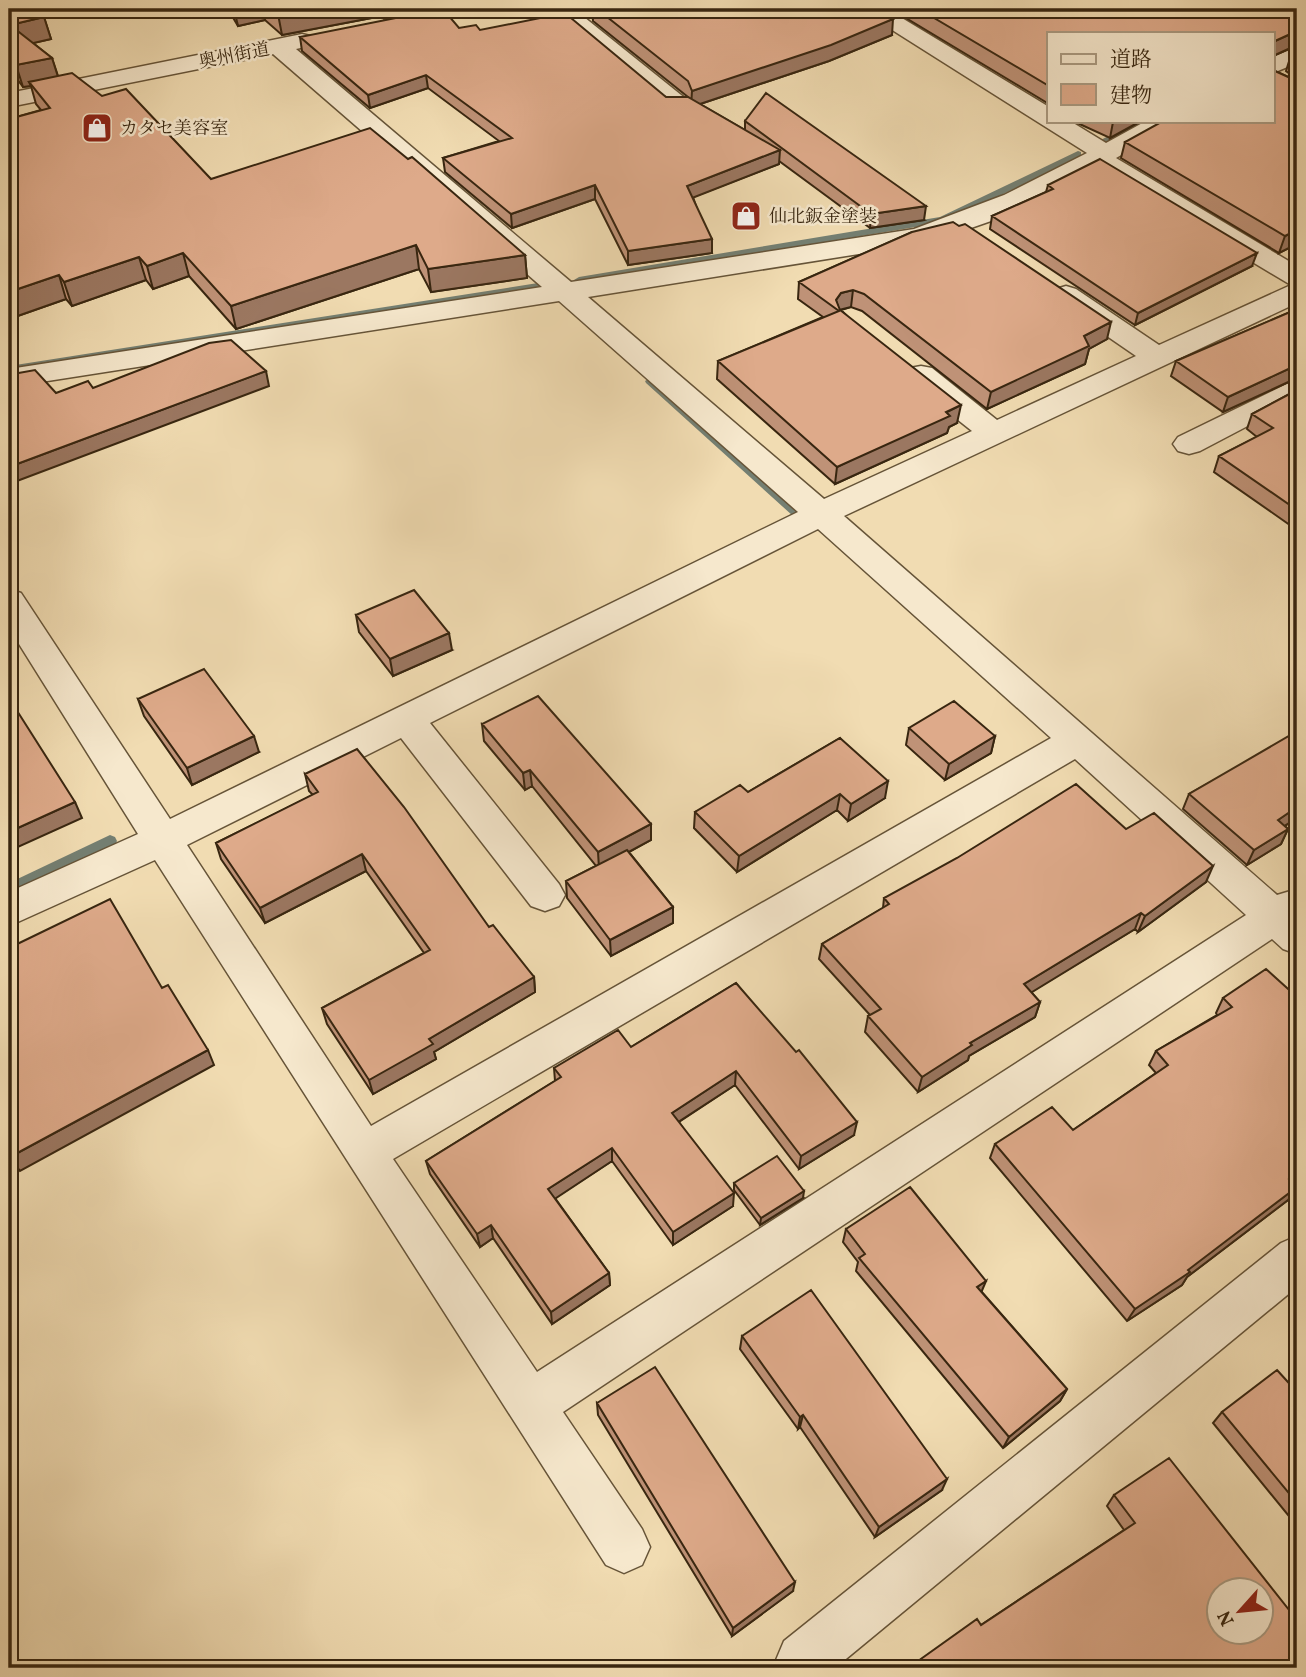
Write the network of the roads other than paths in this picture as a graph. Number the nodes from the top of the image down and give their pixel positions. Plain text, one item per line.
1 (459, 9) edge
2 (560, 9) edge
3 (871, 9) edge
4 (369, 27) edge
5 (330, 35) edge
6 (278, 46) junction
7 (1297, 54) edge
8 (1274, 66) edge
9 (9, 100) edge
10 (677, 104) edge
11 (1047, 118) edge
12 (1054, 122) edge
13 (1162, 122) edge
14 (1101, 155) junction
15 (1042, 278) edge
16 (1297, 278) edge
17 (568, 292) junction
18 (1297, 292) edge
19 (1157, 357) junction
20 (902, 360) edge
21 (9, 378) edge
22 (1297, 388) edge
23 (994, 433) junction
24 (1189, 444) dead end
25 (821, 514) junction
26 (9, 601) edge
27 (24, 656) edge
28 (406, 719) junction
29 (1078, 740) junction
30 (162, 840) junction
31 (545, 895) dead end
32 (9, 910) edge
33 (1290, 919) edge
34 (364, 1153) junction
35 (1297, 1258) edge
36 (532, 1404) junction
37 (624, 1547) dead end
38 (803, 1660) dead end

1 - 4 street
2 - 10 street
3 - 11 street
5 - 6 street, 奥州街道
6 - 9 street, 奥州街道
6 - 17 street
7 - 8 street
12 - 14 street
13 - 14 street
14 - 16 street
14 - 17 street
15 - 19 street
17 - 21 street
17 - 25 street
18 - 19 street
19 - 23 street
20 - 23 street
22 - 24 street
23 - 25 street
25 - 28 street
25 - 29 street
26 - 27 street
27 - 30 street
28 - 30 street
28 - 31 street
29 - 33 street
29 - 34 street
30 - 32 street
30 - 34 street
33 - 36 street
34 - 36 street
35 - 38 street
36 - 37 street

